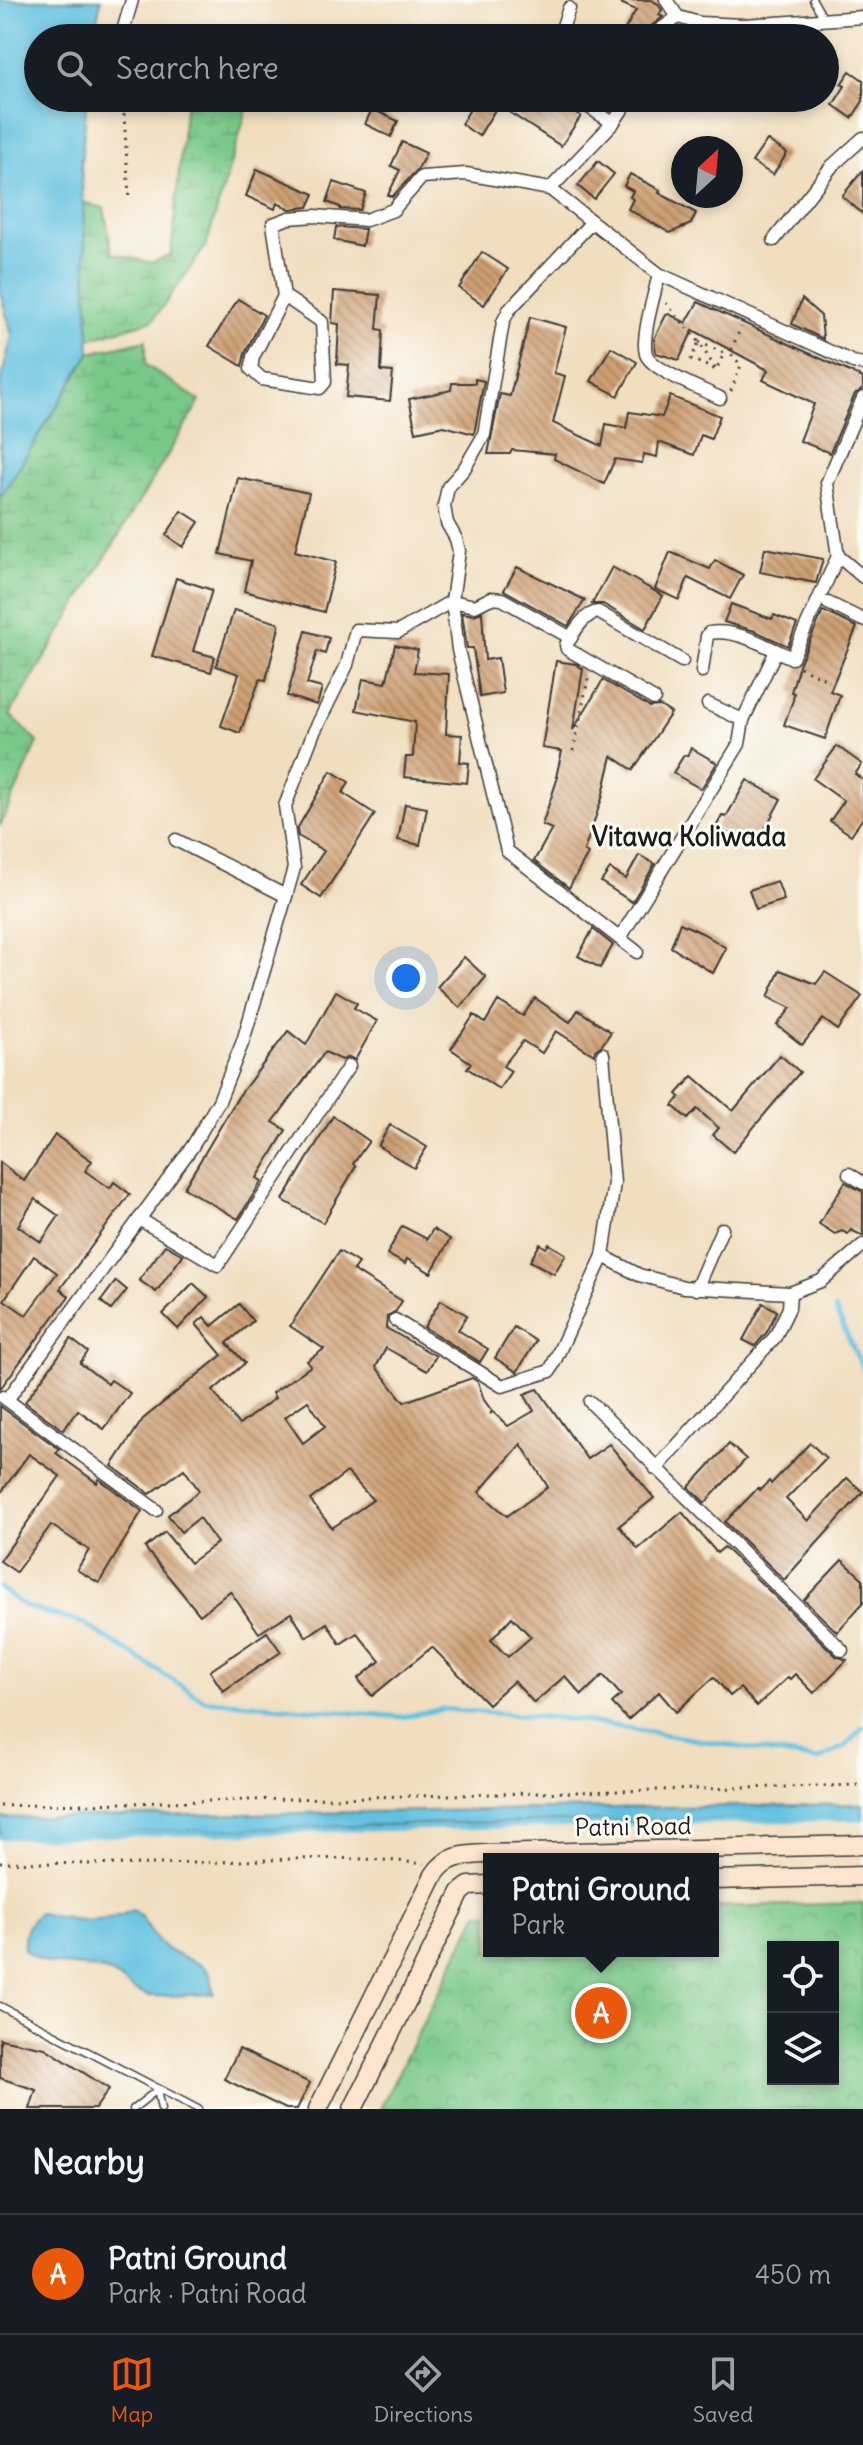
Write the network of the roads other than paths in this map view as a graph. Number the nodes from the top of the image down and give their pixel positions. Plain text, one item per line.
1 (132, 0) edge
2 (666, 0) edge
3 (813, 0) edge
4 (569, 8) dead end
5 (678, 17) junction
6 (863, 17) edge
7 (824, 19) junction
8 (699, 23) joint
9 (125, 24) edge
10 (564, 24) edge
11 (668, 24) edge
12 (722, 24) edge
13 (757, 24) edge
14 (596, 112) edge
15 (621, 112) edge
16 (613, 123) junction
17 (863, 138) edge
18 (550, 189) junction
19 (591, 223) junction
20 (774, 240) dead end
21 (659, 274) junction
22 (284, 296) junction
23 (863, 364) edge
24 (720, 398) road end
25 (863, 398) edge
26 (838, 556) junction
27 (863, 577) edge
28 (452, 601) junction
29 (828, 603) dead end
30 (863, 620) edge
31 (571, 638) junction
32 (776, 651) junction
33 (682, 661) dead end
34 (702, 671) dead end
35 (654, 699) dead end
36 (708, 704) dead end
37 (743, 720) junction
38 (176, 840) dead end
39 (286, 896) junction
40 (620, 938) junction
41 (637, 952) dead end
42 (603, 1054) dead end
43 (349, 1066) dead end
44 (849, 1174) dead end
45 (863, 1183) edge
46 (139, 1219) junction
47 (722, 1229) dead end
48 (863, 1245) edge
49 (603, 1256) junction
50 (696, 1289) junction
51 (790, 1293) junction
52 (395, 1320) dead end
53 (3, 1398) edge
54 (590, 1402) dead end
55 (656, 1469) junction
56 (156, 1510) dead end
57 (842, 1650) dead end
58 (863, 1845) edge
59 (542, 1853) edge
60 (483, 1854) edge
61 (863, 1876) edge
62 (719, 1880) edge
63 (483, 1885) edge
64 (0, 2006) edge
65 (157, 2090) junction
66 (133, 2109) edge
67 (161, 2109) edge
68 (198, 2109) edge
69 (318, 2109) edge
70 (353, 2109) edge

1 - 9 street
2 - 5 street
3 - 7 lane
4 - 10 street
5 - 8 street
5 - 11 street
6 - 7 street
7 - 13 street
8 - 12 street
14 - 16 street
15 - 16 street
16 - 18 street
17 - 20 street
18 - 19 street
18 - 22 street
19 - 21 street
19 - 28 street
21 - 23 street
21 - 24 street
22 - 22 street
25 - 26 street
26 - 27 street
26 - 32 street
28 - 31 street
28 - 39 street
28 - 40 street
29 - 30 street
31 - 33 street
31 - 35 street
32 - 34 street
32 - 37 street
36 - 37 street
37 - 40 street
38 - 39 street
39 - 46 street
40 - 41 street
42 - 49 street
43 - 46 street
44 - 45 street
46 - 53 street
47 - 50 street
48 - 51 street
49 - 50 street
49 - 52 street
50 - 51 street
51 - 55 street
53 - 56 street
54 - 55 street
55 - 57 street
58 - 59 main road, Patni Road
60 - 69 main road, Patni Road
61 - 62 main road
63 - 70 main road
64 - 65 lane
65 - 66 lane
65 - 67 lane
65 - 68 lane

